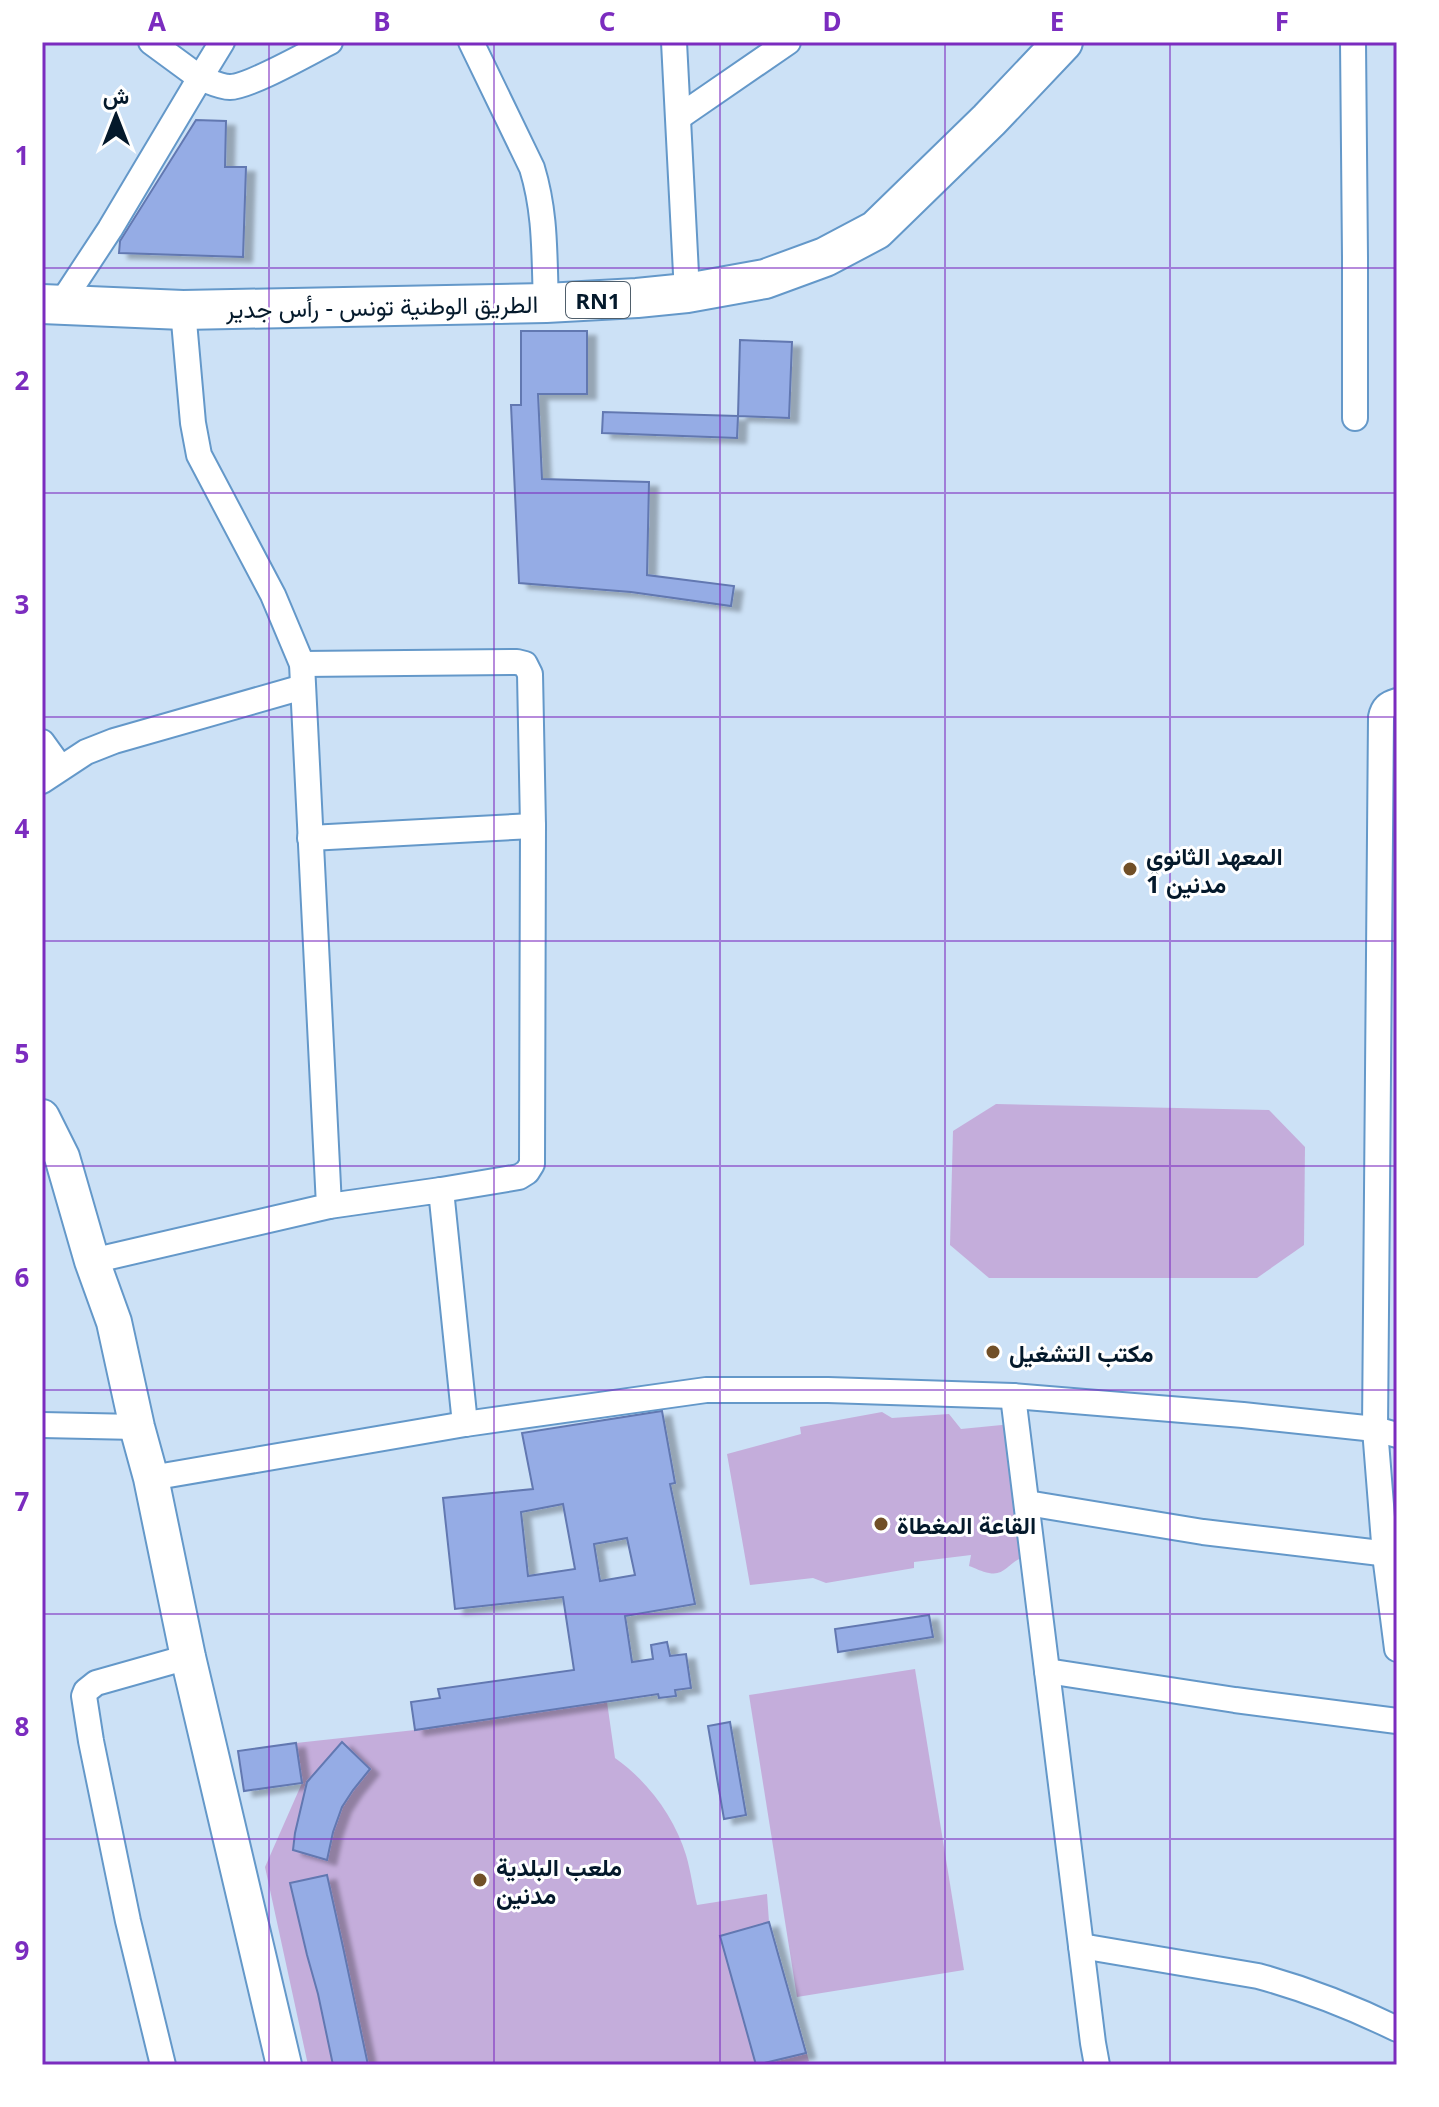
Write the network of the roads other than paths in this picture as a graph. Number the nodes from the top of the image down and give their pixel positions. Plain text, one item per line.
1 (151, 42) edge
2 (222, 42) edge
3 (330, 42) edge
4 (471, 42) edge
5 (674, 42) edge
6 (788, 42) edge
7 (1063, 42) edge
8 (1353, 42) edge
9 (200, 78) junction
10 (679, 117) junction
11 (687, 293) junction
12 (546, 303) junction
13 (51, 305) edge
14 (183, 310) junction
15 (1355, 418) dead end
16 (302, 676) junction
17 (1397, 701) edge
18 (42, 742) edge
19 (51, 774) edge
20 (533, 826) junction
21 (310, 838) junction
22 (1387, 1036) edge
23 (42, 1117) edge
24 (441, 1190) junction
25 (329, 1206) junction
26 (92, 1261) junction
27 (1013, 1396) junction
28 (465, 1424) junction
29 (42, 1425) edge
30 (137, 1427) junction
31 (1386, 1432) edge
32 (151, 1478) junction
33 (1027, 1503) junction
34 (1391, 1555) edge
35 (1397, 1649) edge
36 (188, 1657) junction
37 (1047, 1671) junction
38 (1397, 1721) edge
39 (1081, 1946) junction
40 (1397, 2029) edge
41 (163, 2065) edge
42 (284, 2065) edge
43 (1097, 2065) edge

1 - 9 street
2 - 9 street
3 - 9 street
4 - 12 street
5 - 10 street
6 - 10 street
7 - 11 main road, الطريق الوطنية تونس - رأس جدير / RN1
8 - 15 street
9 - 13 street
10 - 11 street
11 - 12 main road, الطريق الوطنية تونس - رأس جدير / RN1
12 - 14 main road, الطريق الوطنية تونس - رأس جدير / RN1
13 - 14 main road, الطريق الوطنية تونس - رأس جدير / RN1
14 - 16 street
16 - 19 street
16 - 20 street
16 - 21 street
17 - 22 street
18 - 19 street
20 - 21 street
20 - 24 street
21 - 25 street
22 - 31 street
23 - 26 street
24 - 25 street
24 - 28 street
25 - 26 street
26 - 30 street
27 - 28 street
27 - 31 street
27 - 33 street
28 - 32 street
29 - 30 street
30 - 32 street
31 - 34 street
32 - 36 street
33 - 34 street
33 - 37 street
34 - 35 street
36 - 41 street
36 - 42 street
37 - 38 street
37 - 39 street
39 - 40 street
39 - 43 street

